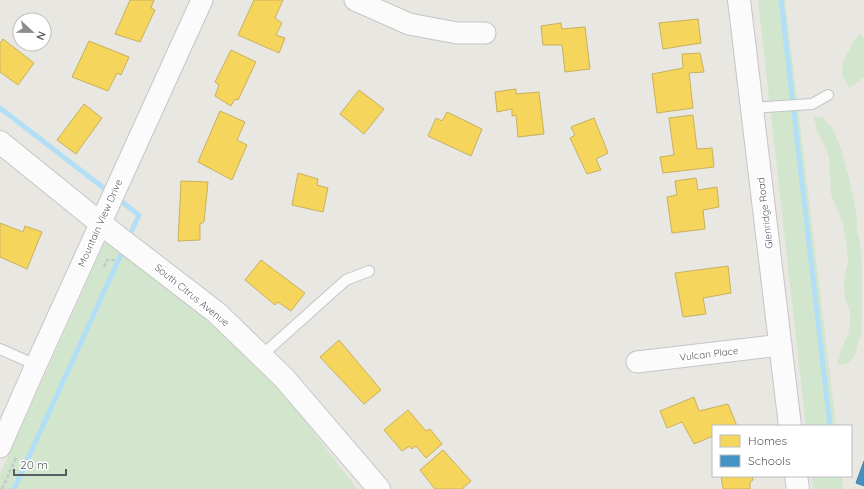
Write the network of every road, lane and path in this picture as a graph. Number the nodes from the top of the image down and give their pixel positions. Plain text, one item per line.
1 (202, 0) edge
2 (355, 0) edge
3 (739, 0) edge
4 (485, 33) dead end
5 (828, 95) dead end
6 (752, 108) junction
7 (0, 142) edge
8 (100, 223) junction
9 (120, 261) dead end
10 (102, 271) dead end
11 (369, 271) dead end
12 (781, 345) junction
13 (0, 349) edge
14 (261, 356) junction
15 (637, 362) dead end
16 (36, 365) junction
17 (790, 425) edge
18 (9, 450) edge
19 (796, 477) edge
20 (2, 489) edge
21 (379, 489) edge
22 (798, 489) edge

1 - 8 street, Mountain View Drive
2 - 4 street
3 - 6 street, Glenridge Road
5 - 6 lane
6 - 12 street, Glenridge Road
7 - 8 street, South Citrus Avenue
8 - 14 street, South Citrus Avenue
8 - 16 street, Mountain View Drive
9 - 10 path
11 - 14 lane
12 - 15 street, Vulcan Place
12 - 17 street, Glenridge Road
13 - 16 lane
14 - 21 street, South Citrus Avenue
16 - 18 street, Mountain View Drive
18 - 20 path
19 - 22 street

